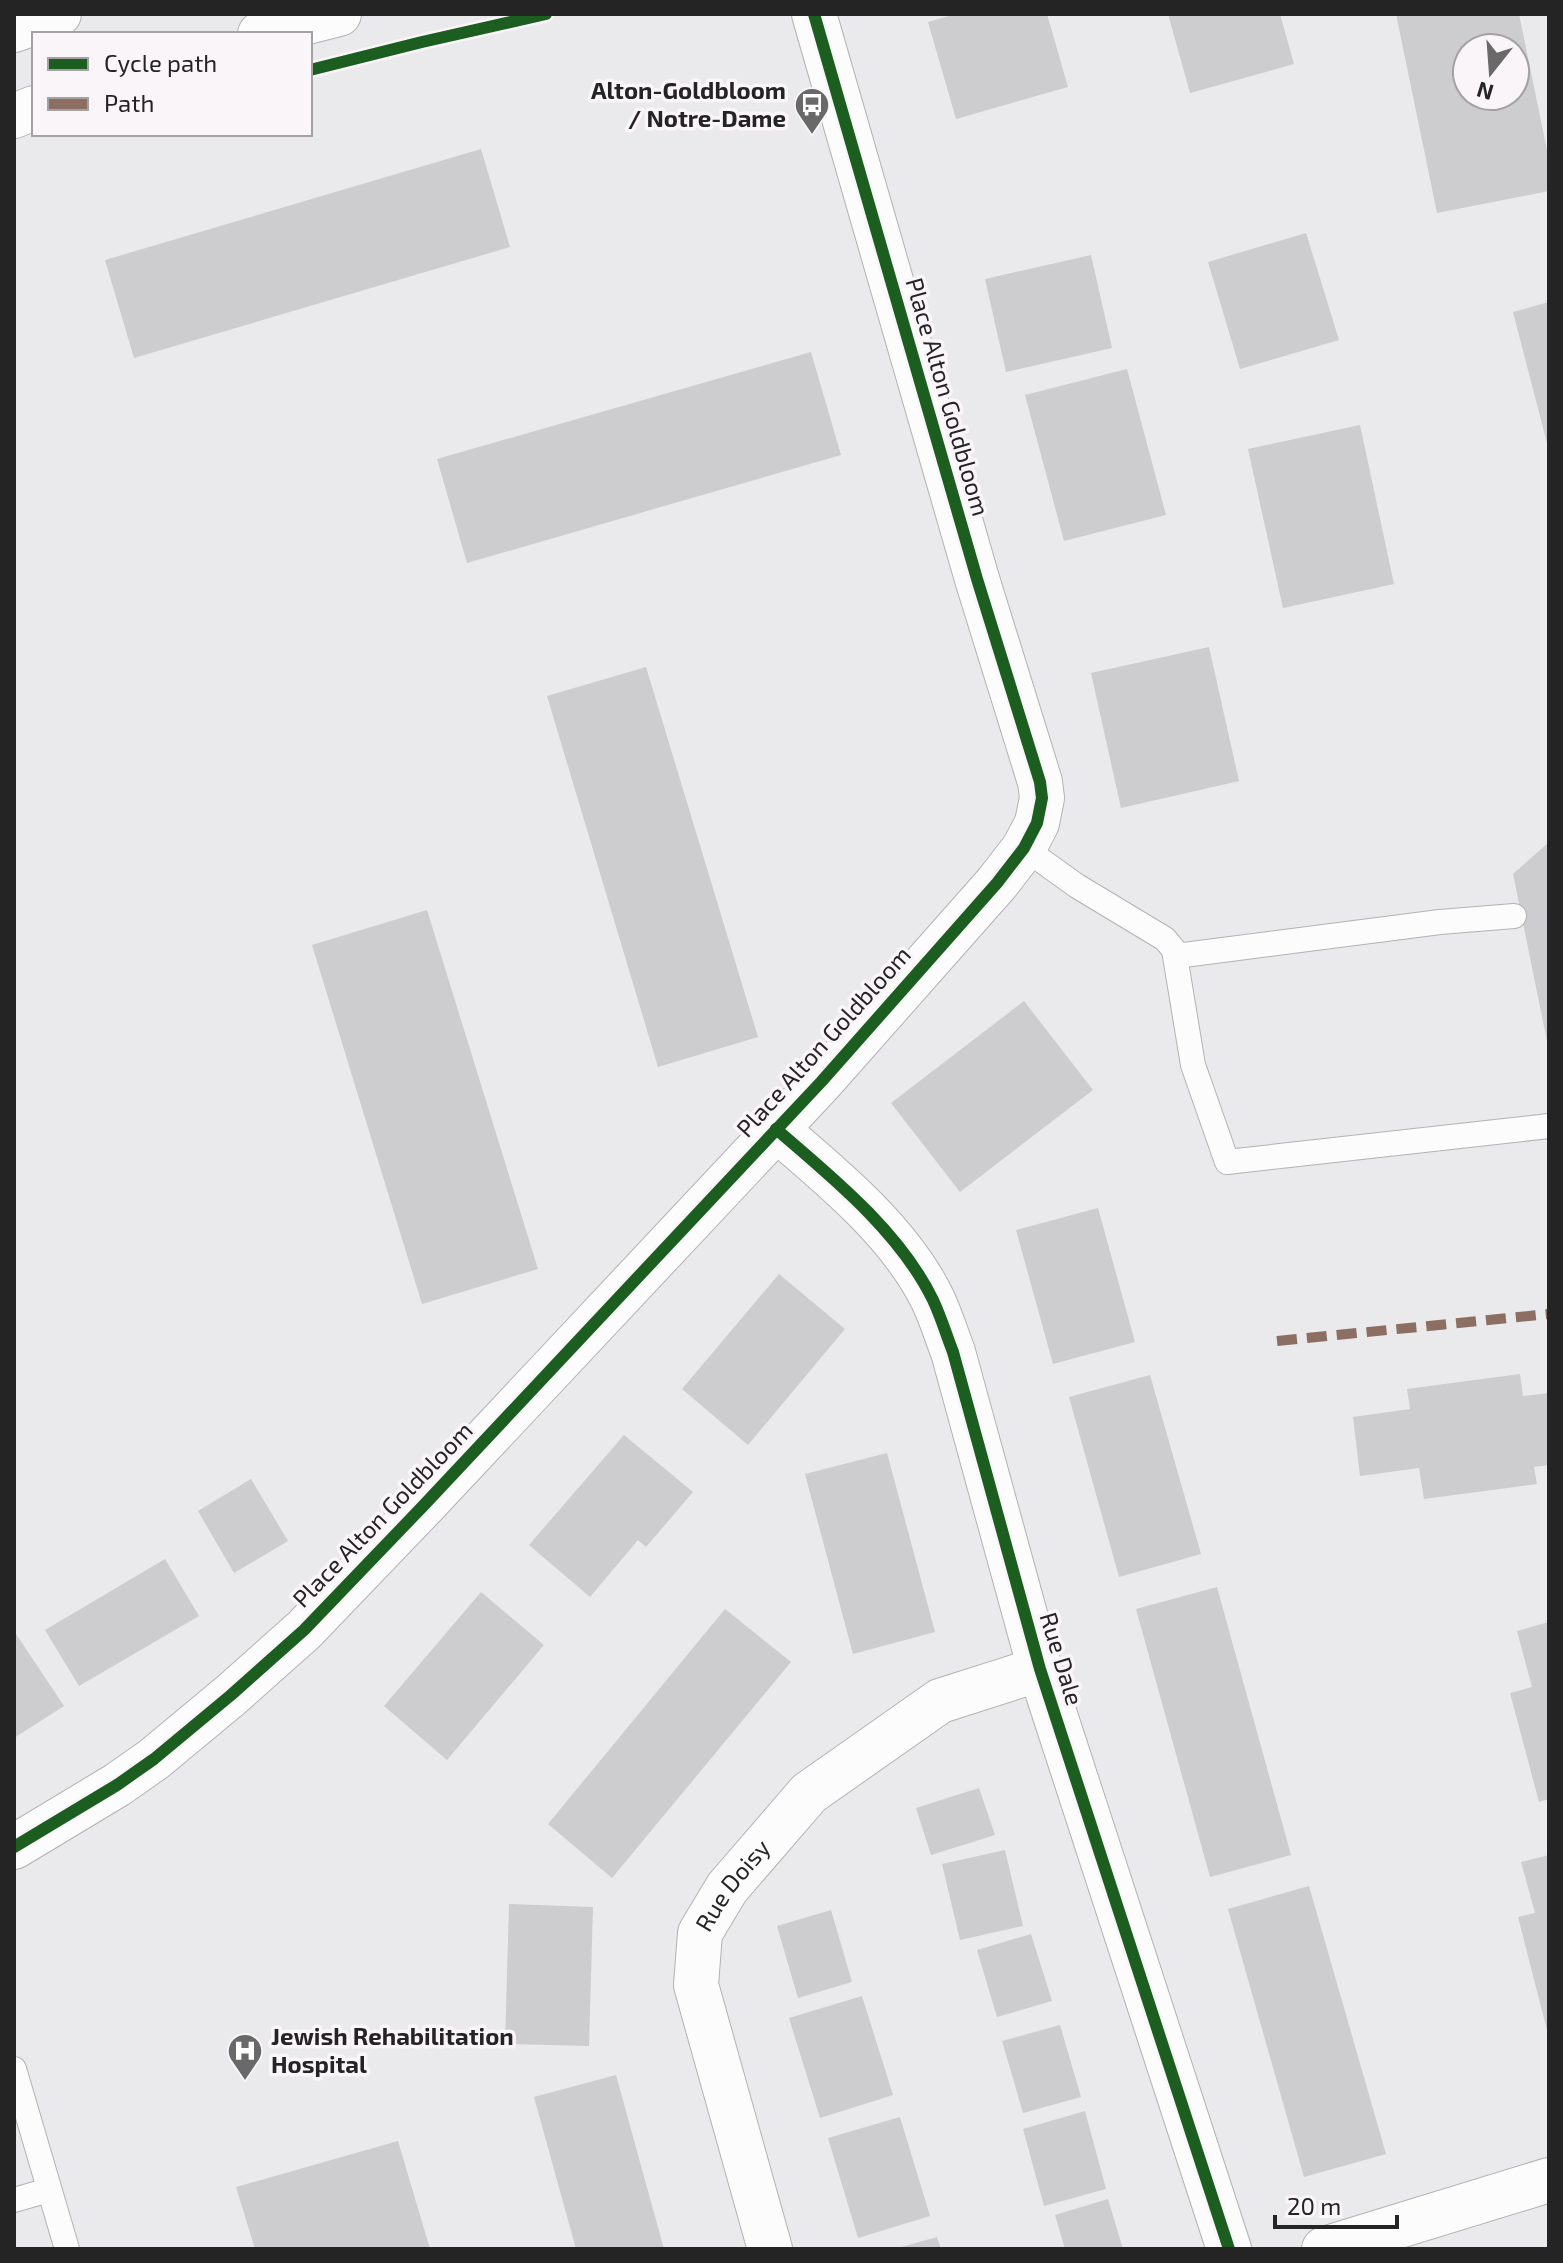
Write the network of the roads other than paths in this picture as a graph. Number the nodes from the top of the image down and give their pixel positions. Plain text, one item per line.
1 (59, 14) edge
2 (339, 14) edge
3 (814, 14) edge
4 (14, 30) edge
5 (268, 32) edge
6 (1024, 848) junction
7 (1514, 916) dead end
8 (1176, 956) junction
9 (1549, 1126) edge
10 (776, 1129) junction
11 (1040, 1669) junction
12 (14, 1847) edge
13 (14, 2069) edge
14 (1549, 2180) edge
15 (49, 2190) junction
16 (14, 2200) edge
17 (67, 2249) edge
18 (770, 2249) edge
19 (1229, 2249) edge
20 (1324, 2249) edge

1 - 4 street
2 - 5 street
3 - 6 street, Place Alton Goldbloom
6 - 8 lane
6 - 10 street, Place Alton Goldbloom
7 - 8 lane
8 - 9 lane
10 - 11 street, Rue Dale
10 - 12 street, Place Alton Goldbloom
11 - 18 street, Rue Doisy
11 - 19 street, Rue Dale
13 - 15 lane
14 - 20 street
15 - 16 lane
15 - 17 lane

